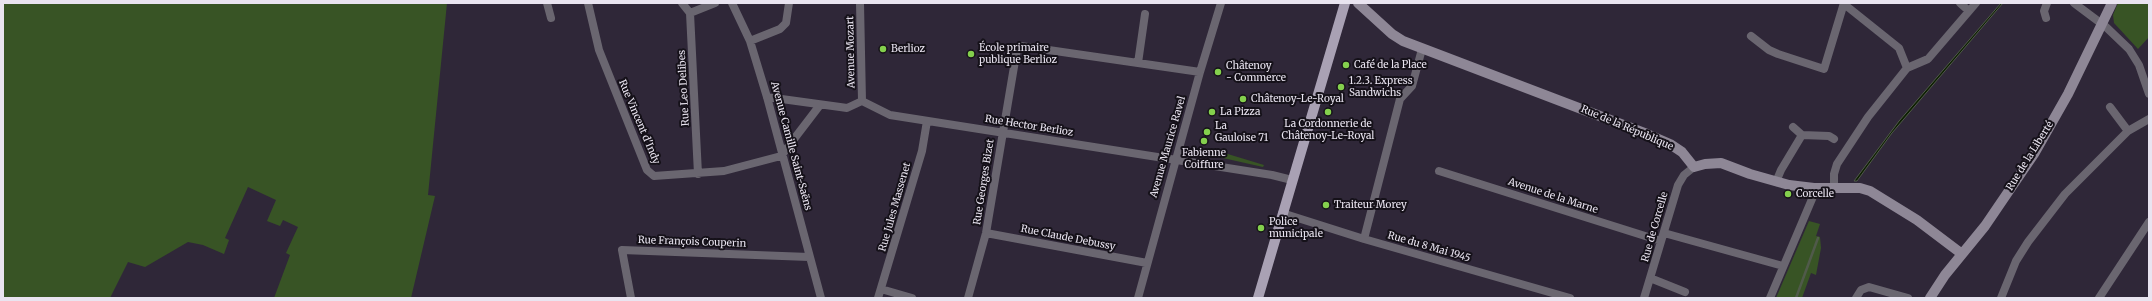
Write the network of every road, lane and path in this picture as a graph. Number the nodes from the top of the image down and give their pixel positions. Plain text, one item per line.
1 (547, 3) edge
2 (588, 3) edge
3 (682, 3) edge
4 (715, 3) edge
5 (732, 3) edge
6 (788, 3) edge
7 (860, 3) edge
8 (1221, 3) edge
9 (1345, 3) edge
10 (1358, 3) edge
11 (1960, 3) edge
12 (1976, 3) edge
13 (2047, 3) edge
14 (2074, 3) edge
15 (2112, 3) edge
16 (1844, 4) edge
17 (1969, 10) junction
18 (690, 13) junction
19 (1144, 14) dead end
20 (551, 18) dead end
21 (2046, 18) dead end
22 (2102, 25) junction
23 (1751, 36) dead end
24 (750, 41) junction
25 (1422, 49) junction
26 (1138, 64) junction
27 (1907, 68) junction
28 (1200, 72) junction
29 (2149, 94) edge
30 (767, 97) junction
31 (862, 101) junction
32 (820, 105) junction
33 (2110, 106) dead end
34 (2149, 120) edge
35 (928, 121) junction
36 (1793, 128) dead end
37 (2128, 131) junction
38 (1003, 132) junction
39 (1802, 135) junction
40 (1834, 139) dead end
41 (782, 156) junction
42 (1176, 159) junction
43 (1694, 167) junction
44 (1439, 171) dead end
45 (698, 174) junction
46 (1292, 180) junction
47 (1776, 182) junction
48 (1814, 188) junction
49 (1834, 188) junction
50 (1282, 213) junction
51 (2149, 222) edge
52 (986, 233) junction
53 (1662, 237) junction
54 (1364, 239) junction
55 (1962, 254) junction
56 (809, 257) junction
57 (1147, 262) junction
58 (1783, 266) junction
59 (1650, 278) junction
60 (881, 289) junction
61 (1685, 292) dead end
62 (631, 298) edge
63 (820, 298) edge
64 (878, 298) edge
65 (912, 298) edge
66 (968, 298) edge
67 (1138, 298) edge
68 (1258, 298) edge
69 (1570, 298) edge
70 (1644, 298) edge
71 (1770, 298) edge
72 (1856, 298) edge
73 (1908, 298) edge
74 (1930, 298) edge
75 (2001, 298) edge
76 (2099, 298) edge

1 - 20 street
2 - 45 street, Rue Vincent d'Indy
3 - 18 street
4 - 18 street
5 - 24 street, Avenue Camille Saint-Saëns
6 - 24 street
7 - 31 street, Avenue Mozart
8 - 28 street, Avenue Maurice Ravel
9 - 46 main road
10 - 25 street, Rue de la République
11 - 17 street
12 - 17 street
13 - 21 street
14 - 22 street
15 - 22 street, Rue de la Liberté
16 - 23 street
16 - 27 street
17 - 27 street
18 - 45 street, Rue Leo Delibes
19 - 26 street
22 - 29 street
22 - 55 street, Rue de la Liberté
24 - 30 street, Avenue Camille Saint-Saëns
25 - 43 street, Rue de la République
25 - 54 street
26 - 28 street
26 - 38 street, Rue Georges Bizet
27 - 49 street
28 - 42 street, Avenue Maurice Ravel
30 - 32 street
30 - 41 street, Avenue Camille Saint-Saëns
31 - 32 street
31 - 35 street, Rue Hector Berlioz
32 - 41 street
33 - 37 street
34 - 37 street
35 - 38 street, Rue Hector Berlioz
35 - 60 street, Rue Jules Massenet
36 - 39 street
37 - 75 street
38 - 42 street, Rue Hector Berlioz
38 - 52 street, Rue Georges Bizet
39 - 40 street
39 - 47 street
41 - 45 street, Rue Vincent d'Indy
41 - 56 street, Avenue Camille Saint-Saëns
42 - 46 street, Rue Hector Berlioz
42 - 57 street, Avenue Maurice Ravel
43 - 47 street
43 - 53 street, Rue de Corcelle
44 - 53 street, Avenue de la Marne
46 - 50 main road
47 - 48 street
48 - 49 street
48 - 58 street
49 - 55 street
50 - 54 street, Rue du 8 Mai 1945
50 - 68 main road
51 - 76 street
52 - 57 street, Rue Claude Debussy
52 - 66 street, Rue Georges Bizet
53 - 58 street, Avenue de la Marne
53 - 59 street, Rue de Corcelle
54 - 69 street, Rue du 8 Mai 1945
55 - 74 street, Rue de la Liberté
56 - 62 street, Rue François Couperin
56 - 63 street, Avenue Camille Saint-Saëns
57 - 67 street, Avenue Maurice Ravel
58 - 71 street
59 - 61 street
59 - 70 street, Rue de Corcelle
60 - 64 street, Rue Jules Massenet
60 - 65 street
72 - 73 street

